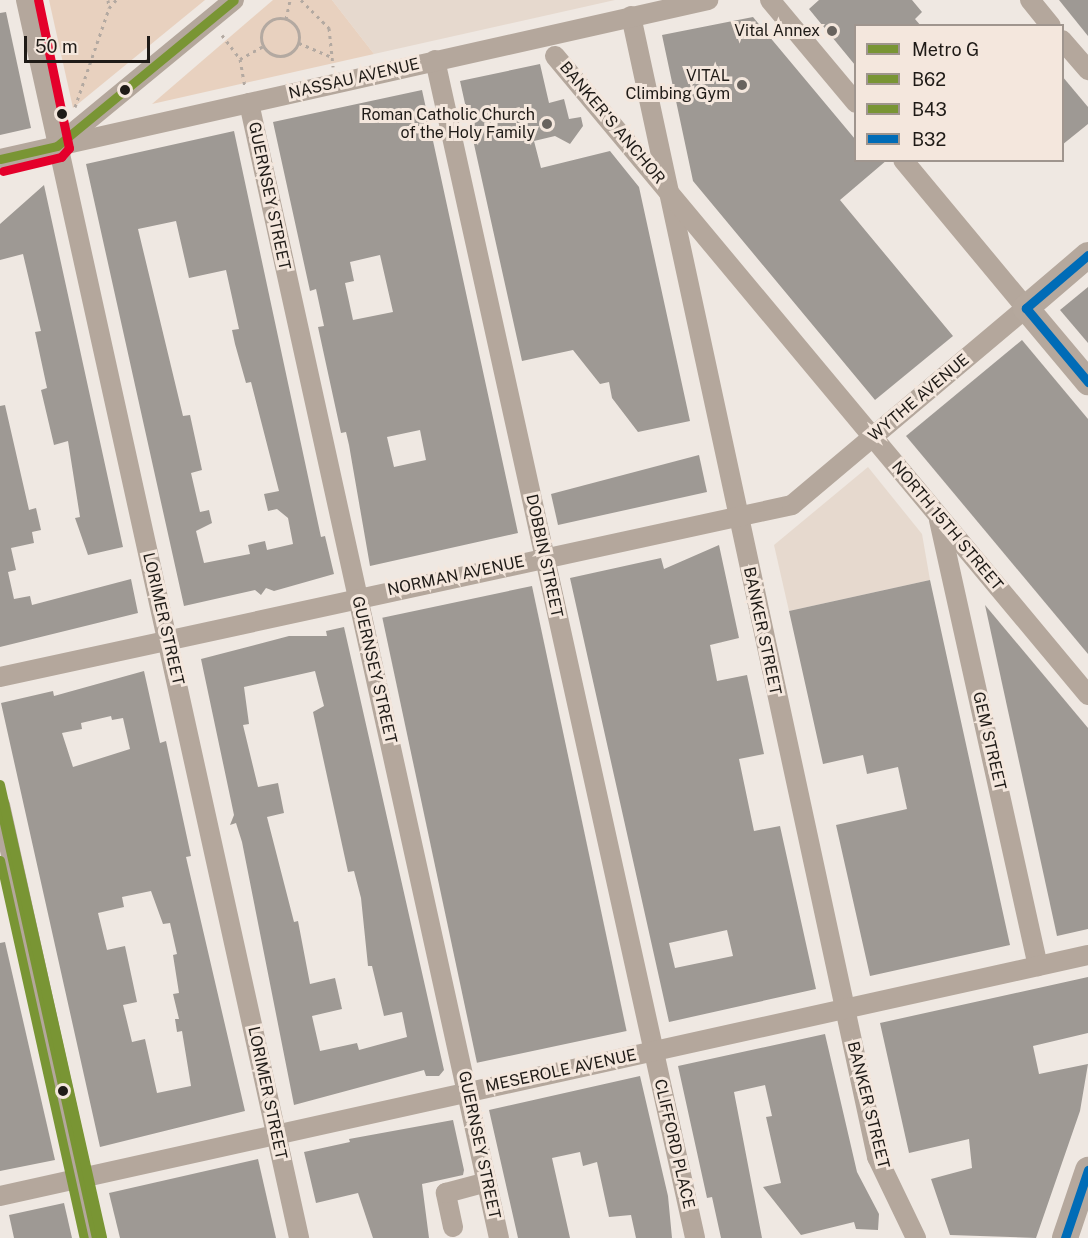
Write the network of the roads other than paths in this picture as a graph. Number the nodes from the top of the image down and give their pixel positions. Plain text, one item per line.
1 (26, 0) edge
2 (234, 0) edge
3 (708, 0) edge
4 (770, 0) edge
5 (1030, 0) edge
6 (631, 16) junction
7 (1049, 24) edge
8 (1064, 42) edge
9 (555, 56) dead end
10 (435, 60) junction
11 (1088, 70) edge
12 (247, 95) junction
13 (854, 102) edge
14 (57, 146) junction
15 (0, 159) edge
16 (905, 162) edge
17 (668, 190) junction
18 (1088, 255) edge
19 (1026, 308) junction
20 (1088, 382) edge
21 (873, 436) junction
22 (737, 517) junction
23 (939, 517) junction
24 (544, 556) junction
25 (358, 597) junction
26 (167, 640) junction
27 (0, 676) edge
28 (1088, 695) edge
29 (0, 805) edge
30 (1088, 955) edge
31 (1038, 966) junction
32 (845, 1008) junction
33 (654, 1051) junction
34 (467, 1092) junction
35 (276, 1134) junction
36 (1088, 1170) edge
37 (83, 1179) junction
38 (487, 1182) junction
39 (0, 1196) edge
40 (453, 1227) dead end
41 (96, 1238) edge
42 (299, 1238) edge
43 (499, 1238) edge
44 (695, 1238) edge
45 (916, 1238) edge
46 (1065, 1238) edge

1 - 14 street, LORIMER STREET
2 - 14 street
3 - 6 street, NASSAU AVENUE
4 - 13 street
5 - 7 street
6 - 10 street, NASSAU AVENUE
6 - 17 street, BANKER STREET
8 - 11 street
9 - 17 street, BANKER'S ANCHOR
10 - 12 street, NASSAU AVENUE
10 - 24 street, DOBBIN STREET
12 - 14 street, NASSAU AVENUE
12 - 25 street, GUERNSEY STREET
14 - 15 street, NASSAU AVENUE
14 - 26 street, LORIMER STREET
16 - 19 street
17 - 21 street, NORTH 15TH STREET
17 - 22 street, BANKER STREET
18 - 19 main road, WYTHE AVENUE
19 - 20 main road
19 - 21 street, WYTHE AVENUE
21 - 22 street, WYTHE AVENUE
21 - 23 street, NORTH 15TH STREET
22 - 24 street, NORMAN AVENUE
22 - 32 street, BANKER STREET
23 - 28 street, NORTH 15TH STREET
23 - 31 street, GEM STREET
24 - 25 street, NORMAN AVENUE
24 - 33 street, DOBBIN STREET
25 - 26 street, NORMAN AVENUE
25 - 34 street, GUERNSEY STREET
26 - 27 street, NORMAN AVENUE
26 - 35 street, LORIMER STREET
29 - 37 street
30 - 31 street, MESEROLE AVENUE
31 - 32 street, MESEROLE AVENUE
32 - 33 street, MESEROLE AVENUE
32 - 45 street, BANKER STREET
33 - 34 street, MESEROLE AVENUE
33 - 44 street, CLIFFORD PLACE
34 - 35 street, MESEROLE AVENUE
34 - 38 street, GUERNSEY STREET
35 - 37 street, MESEROLE AVENUE
35 - 42 street, LORIMER STREET
36 - 46 main road
37 - 39 street, MESEROLE AVENUE
37 - 41 street
38 - 40 street
38 - 43 street, GUERNSEY STREET

